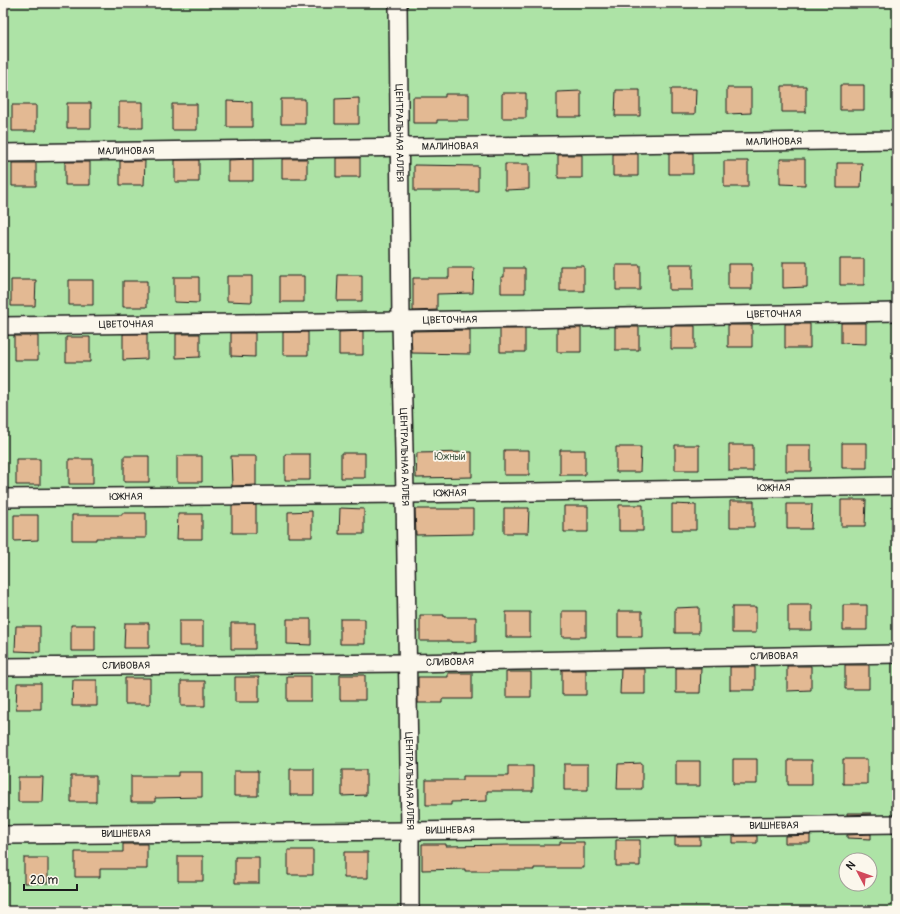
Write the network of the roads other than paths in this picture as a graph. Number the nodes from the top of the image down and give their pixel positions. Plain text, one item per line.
1 (398, 3) edge
2 (897, 140) edge
3 (400, 147) junction
4 (3, 153) edge
5 (897, 312) edge
6 (401, 321) junction
7 (3, 326) edge
8 (897, 486) edge
9 (405, 494) junction
10 (3, 498) edge
11 (897, 654) edge
12 (408, 663) junction
13 (3, 667) edge
14 (897, 824) edge
15 (410, 831) junction
16 (3, 835) edge
17 (410, 911) edge

1 - 3 street, ЦЕНТРАЛЬНАЯ АЛЛЕЯ
2 - 3 street, МАЛИНОВАЯ
3 - 4 street, МАЛИНОВАЯ
3 - 6 street, ЦЕНТРАЛЬНАЯ АЛЛЕЯ
5 - 6 street, ЦВЕТОЧНАЯ
6 - 7 street, ЦВЕТОЧНАЯ
6 - 9 street, ЦЕНТРАЛЬНАЯ АЛЛЕЯ
8 - 9 street, ЮЖНАЯ
9 - 10 street, ЮЖНАЯ
9 - 12 street, ЦЕНТРАЛЬНАЯ АЛЛЕЯ
11 - 12 street, СЛИВОВАЯ
12 - 13 street, СЛИВОВАЯ
12 - 15 street, ЦЕНТРАЛЬНАЯ АЛЛЕЯ
14 - 15 street, ВИШНЕВАЯ
15 - 16 street, ВИШНЕВАЯ
15 - 17 street, ЦЕНТРАЛЬНАЯ АЛЛЕЯ

